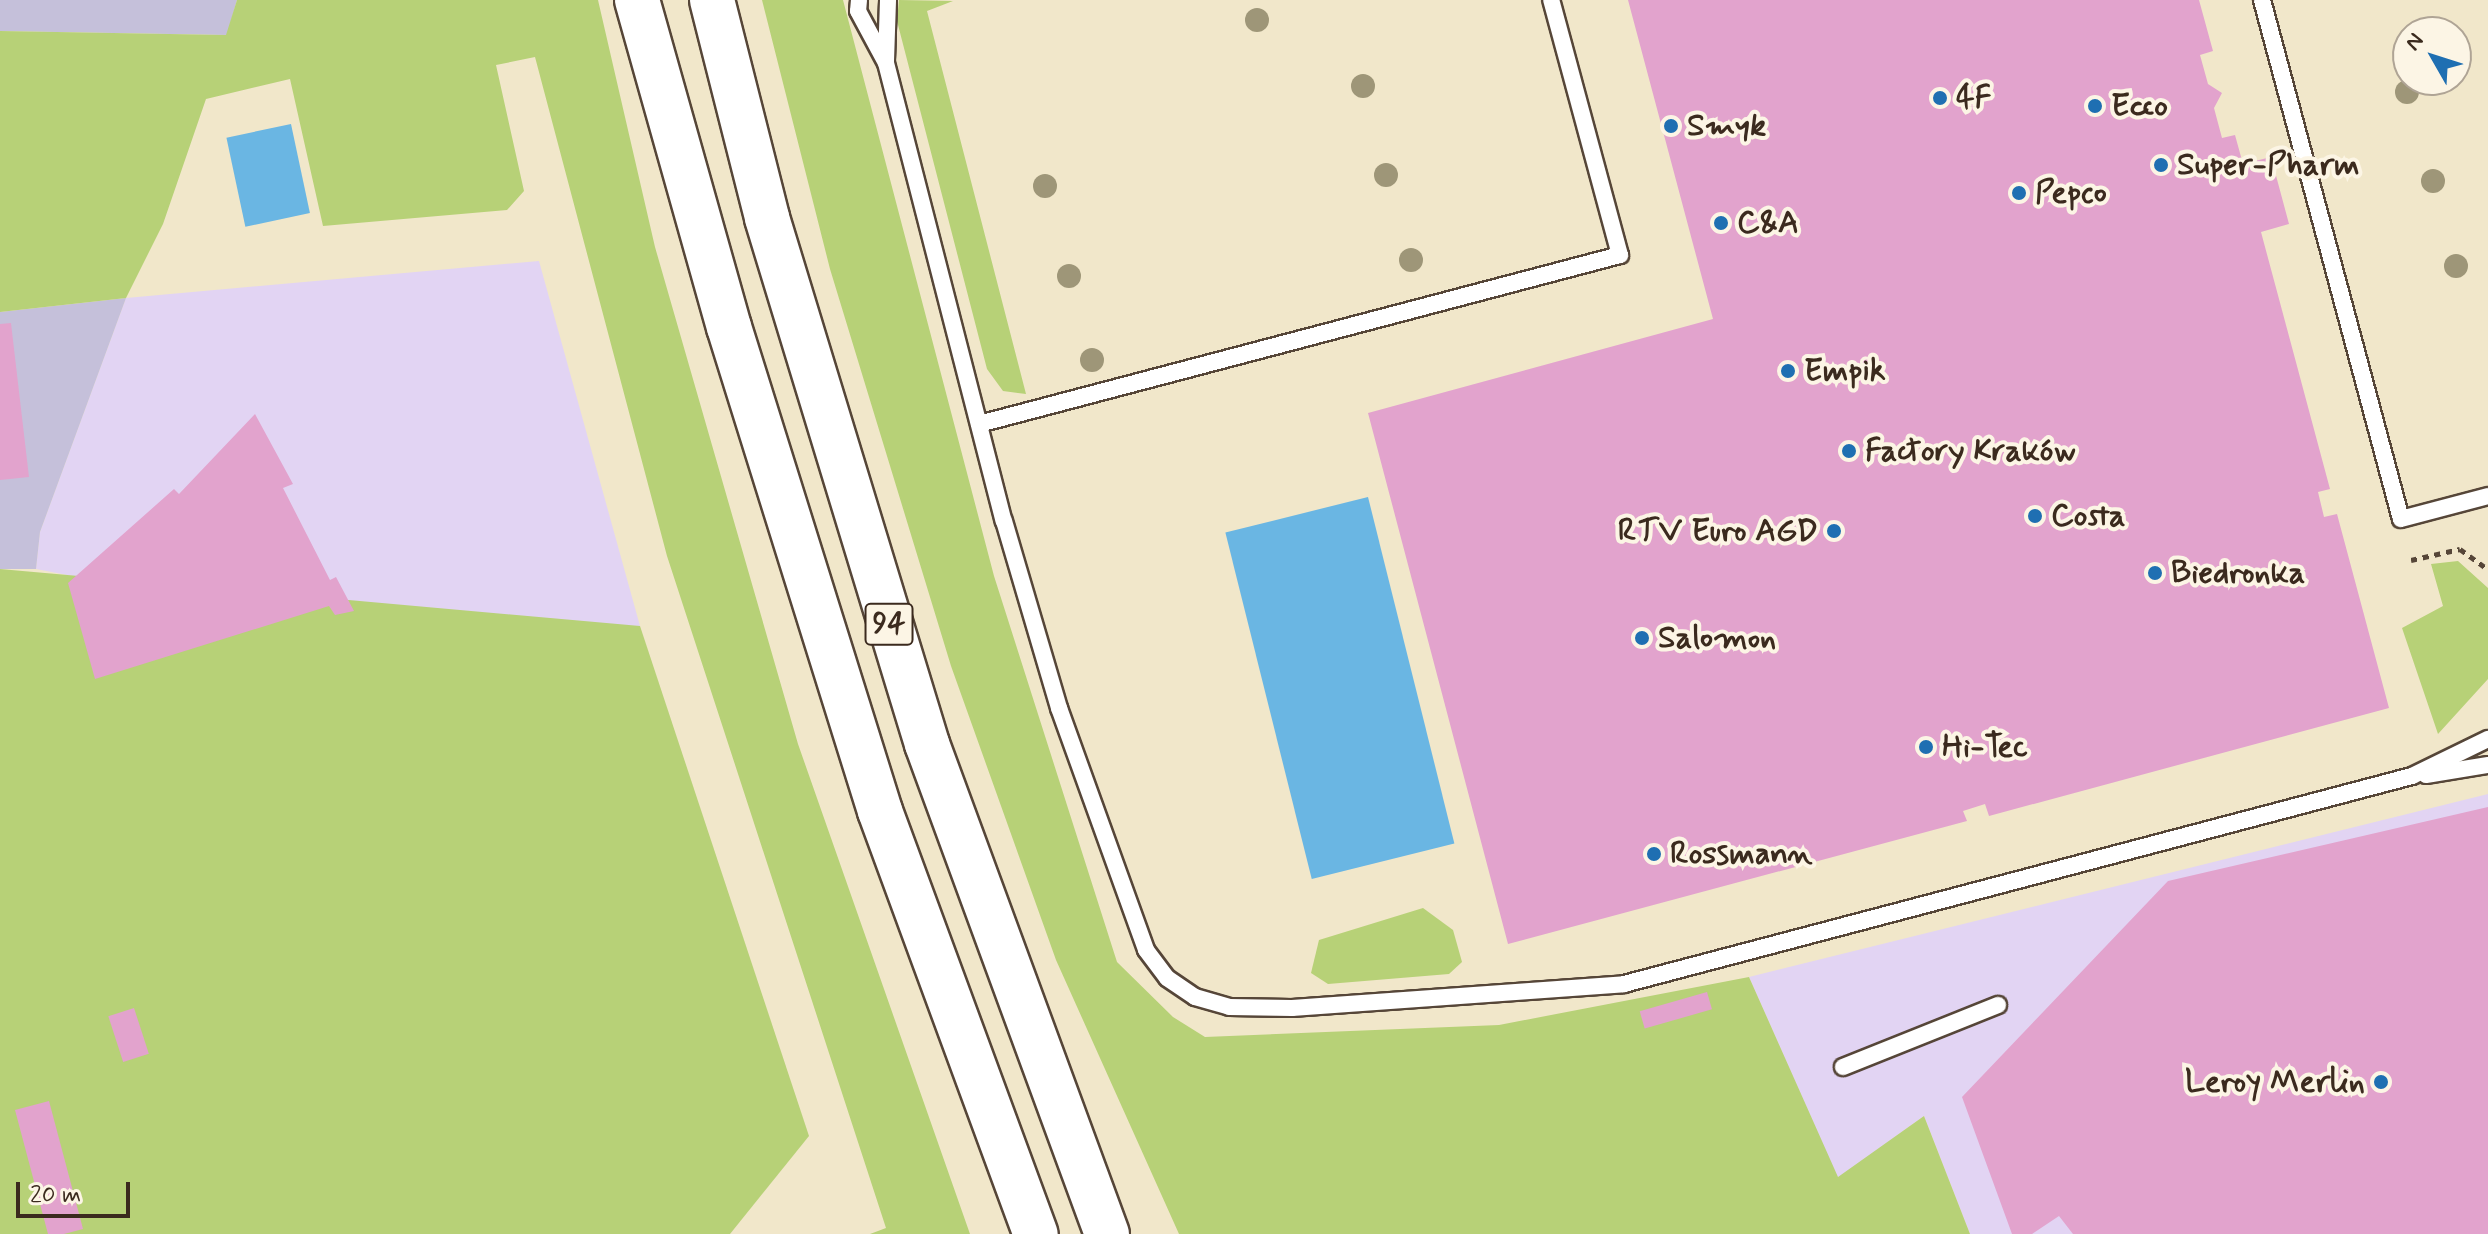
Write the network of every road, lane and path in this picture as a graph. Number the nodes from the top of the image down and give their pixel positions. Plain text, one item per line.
1 (637, 0) edge
2 (712, 0) edge
3 (859, 0) edge
4 (888, 0) edge
5 (1551, 0) edge
6 (2262, 0) edge
7 (886, 63) junction
8 (979, 424) junction
9 (2488, 496) edge
10 (2411, 560) dead end
11 (2488, 569) edge
12 (2488, 739) edge
13 (2488, 765) edge
14 (2412, 776) junction
15 (1998, 1005) dead end
16 (1843, 1067) dead end
17 (1036, 1234) edge
18 (1107, 1234) edge

1 - 17 highway, 94
2 - 18 highway, 94
3 - 7 lane
4 - 7 lane
5 - 8 lane
6 - 9 lane
7 - 8 lane
8 - 14 lane
10 - 11 path
12 - 14 lane
13 - 14 lane
15 - 16 lane

